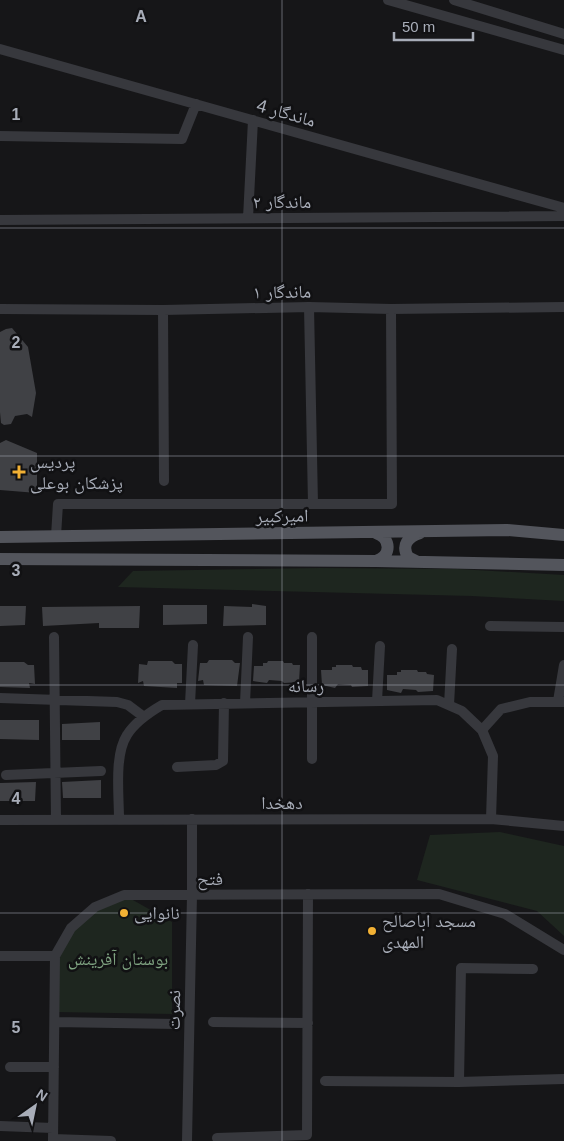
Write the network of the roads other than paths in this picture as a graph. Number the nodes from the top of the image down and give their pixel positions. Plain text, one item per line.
1 (390, 0) edge
2 (454, 0) edge
3 (564, 34) edge
4 (0, 49) edge
5 (564, 50) edge
6 (196, 104) junction
7 (254, 120) junction
8 (0, 136) edge
9 (564, 208) edge
10 (564, 216) edge
11 (248, 218) junction
12 (0, 220) edge
13 (309, 307) junction
14 (564, 307) edge
15 (0, 308) edge
16 (391, 309) junction
17 (163, 310) junction
18 (164, 481) dead end
19 (313, 504) junction
20 (422, 532) junction
21 (376, 533) junction
22 (3, 535) edge
23 (564, 535) edge
24 (56, 536) junction
25 (0, 559) edge
26 (18, 560) junction
27 (376, 561) junction
28 (420, 563) junction
29 (564, 565) edge
30 (0, 568) edge
31 (490, 626) dead end
32 (564, 627) edge
33 (54, 637) dead end
34 (248, 637) dead end
35 (312, 638) dead end
36 (193, 645) dead end
37 (380, 646) dead end
38 (452, 649) dead end
39 (564, 665) edge
40 (0, 698) edge
41 (53, 700) junction
42 (377, 701) junction
43 (561, 701) edge
44 (311, 702) junction
45 (224, 703) junction
46 (245, 703) junction
47 (190, 704) junction
48 (449, 705) junction
49 (144, 717) junction
50 (482, 730) junction
51 (312, 759) dead end
52 (177, 767) dead end
53 (101, 772) dead end
54 (55, 773) junction
55 (6, 775) dead end
56 (118, 819) junction
57 (192, 819) junction
58 (491, 819) junction
59 (0, 820) edge
60 (56, 820) junction
61 (564, 826) edge
62 (308, 894) junction
63 (192, 895) junction
64 (564, 950) edge
65 (0, 956) edge
66 (56, 956) junction
67 (533, 969) dead end
68 (54, 1022) junction
69 (214, 1022) dead end
70 (308, 1023) junction
71 (176, 1024) dead end
72 (10, 1067) dead end
73 (54, 1067) junction
74 (564, 1079) edge
75 (325, 1080) dead end
76 (459, 1082) junction
77 (0, 1126) edge
78 (53, 1136) edge
79 (217, 1138) dead end
80 (111, 1141) edge
81 (187, 1141) edge

1 - 5 street
2 - 3 street
4 - 6 street, ماندگار 4
6 - 7 street, ماندگار 4
6 - 8 street
7 - 9 street, ماندگار 4
7 - 11 street
10 - 11 street, ماندگار ۲
11 - 12 street, ماندگار ۲
13 - 16 street, ماندگار ۱
13 - 17 street, ماندگار ۱
13 - 19 street
14 - 16 street, ماندگار ۱
15 - 17 street, ماندگار ۱
16 - 19 street
17 - 18 street
19 - 24 street
20 - 21 main road, امیرکبیر
20 - 23 main road, امیرکبیر
20 - 28 main road
21 - 24 main road, امیرکبیر
21 - 27 main road
22 - 24 main road, امیرکبیر
25 - 26 main road
26 - 27 main road
26 - 30 main road
27 - 28 main road
28 - 29 main road
31 - 32 street
33 - 41 street
34 - 46 street
35 - 44 street
36 - 47 street
37 - 42 street
38 - 48 street
39 - 43 street
40 - 41 street
41 - 49 street
41 - 54 street
42 - 44 street, رسانه
42 - 48 street, رسانه
43 - 50 street
44 - 46 street, رسانه
44 - 51 street
45 - 46 street, رسانه
45 - 47 street, رسانه
45 - 52 street
47 - 49 street, رسانه
48 - 50 street, رسانه
49 - 56 street, رسانه
50 - 58 street, رسانه
53 - 54 street
54 - 55 street
54 - 60 street
56 - 57 street, دهخدا
56 - 60 street, دهخدا
57 - 58 street, دهخدا
57 - 63 street, نصرت
58 - 61 street, دهخدا
59 - 60 street, دهخدا
62 - 63 street, فتح
62 - 64 street, فتح
62 - 70 street
63 - 66 street, فتح
63 - 81 street, نصرت
65 - 66 street
66 - 68 street, فتح
67 - 76 street
68 - 71 street
68 - 73 street, فتح
69 - 70 street
70 - 79 street
72 - 73 street
73 - 78 street, فتح
74 - 76 street
75 - 76 street
77 - 78 street
78 - 80 street

